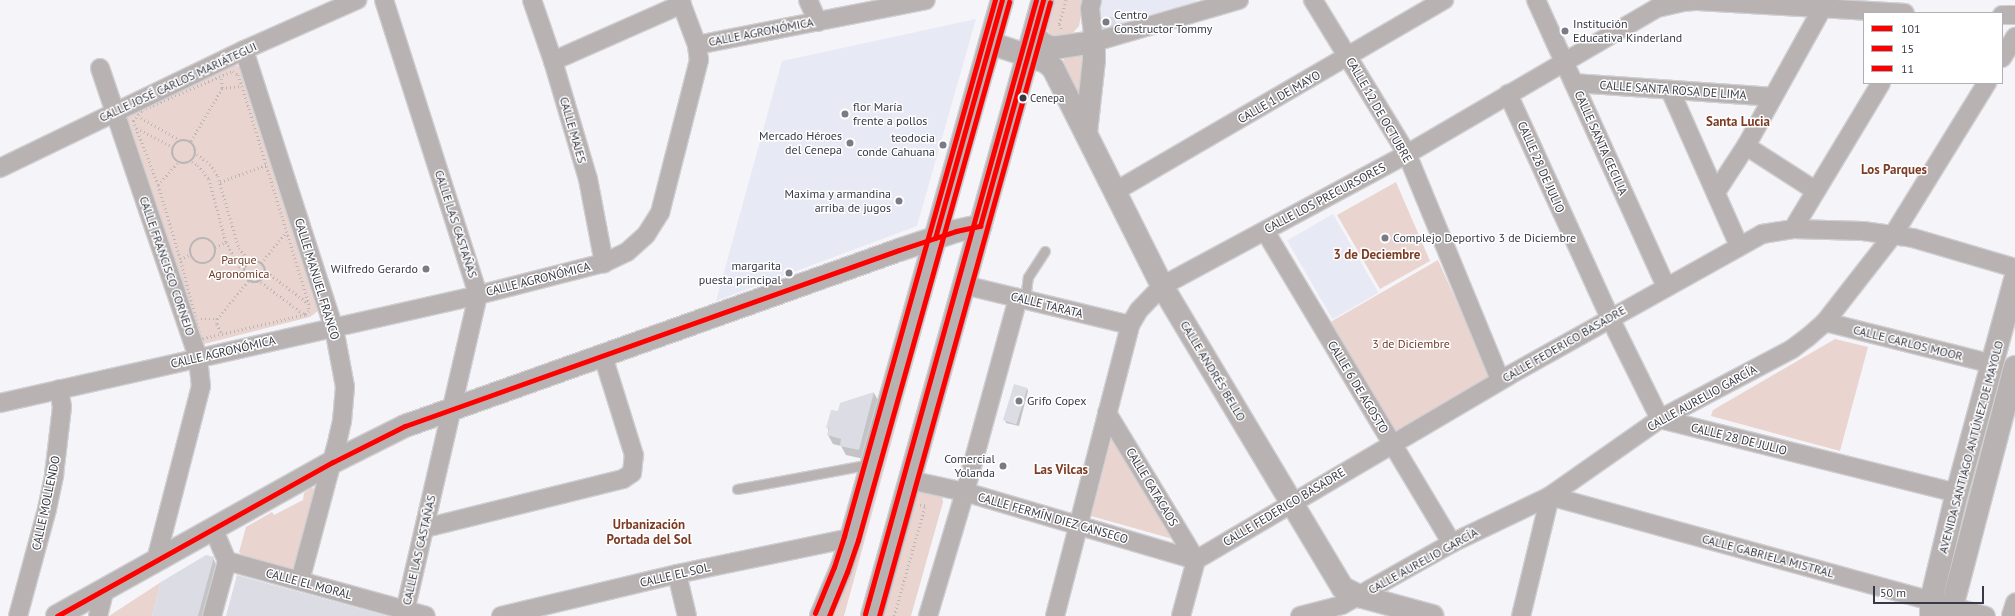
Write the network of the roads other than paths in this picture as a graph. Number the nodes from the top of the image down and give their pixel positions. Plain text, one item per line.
1 (357, 0) edge
2 (384, 0) edge
3 (532, 0) edge
4 (808, 0) edge
5 (1002, 0) edge
6 (1043, 0) edge
7 (1092, 0) edge
8 (1239, 0) edge
9 (1313, 0) edge
10 (1444, 0) edge
11 (1536, 0) edge
12 (921, 1) edge
13 (1731, 1) edge
14 (681, 2) edge
15 (1822, 9) junction
16 (1884, 12) edge
17 (2003, 15) edge
18 (2015, 15) edge
19 (818, 22) junction
20 (2015, 37) edge
21 (1094, 42) junction
22 (990, 43) junction
23 (697, 44) junction
24 (1031, 46) junction
25 (244, 50) junction
26 (2003, 56) edge
27 (1348, 57) junction
28 (553, 61) junction
29 (1564, 62) junction
30 (100, 68) dead end
31 (1574, 83) junction
32 (1880, 84) edge
33 (1986, 84) edge
34 (1670, 90) junction
35 (1508, 94) junction
36 (1773, 97) junction
37 (115, 112) junction
38 (1086, 133) junction
39 (1746, 146) junction
40 (1407, 154) junction
41 (0, 168) edge
42 (1816, 191) junction
43 (1114, 192) junction
44 (1716, 192) junction
45 (980, 226) junction
46 (1792, 229) junction
47 (1264, 231) junction
48 (1893, 235) junction
49 (935, 238) junction
50 (1739, 246) junction
51 (1045, 251) dead end
52 (604, 263) junction
53 (2015, 268) edge
54 (2015, 279) edge
55 (964, 285) junction
56 (1162, 286) junction
57 (1666, 287) junction
58 (478, 295) junction
59 (1022, 299) junction
60 (1610, 318) junction
61 (1825, 322) junction
62 (1130, 325) junction
63 (334, 328) junction
64 (603, 356) junction
65 (198, 358) junction
66 (1992, 364) junction
67 (2015, 367) edge
68 (1500, 380) junction
69 (59, 389) junction
70 (0, 402) edge
71 (451, 410) junction
72 (1107, 413) junction
73 (1660, 419) junction
74 (1392, 443) junction
75 (333, 462) junction
76 (872, 464) junction
77 (908, 480) junction
78 (737, 489) dead end
79 (965, 492) junction
80 (1957, 493) junction
81 (1550, 496) junction
82 (1292, 502) junction
83 (1079, 525) junction
84 (213, 528) junction
85 (424, 528) junction
86 (851, 538) junction
87 (1452, 543) junction
88 (156, 560) junction
89 (1196, 560) junction
90 (227, 561) junction
91 (677, 574) junction
92 (300, 581) junction
93 (105, 588) junction
94 (1359, 596) junction
95 (2015, 604) edge
96 (1931, 608) edge
97 (1952, 611) edge
98 (405, 613) edge
99 (1411, 613) edge
100 (18, 616) edge
101 (57, 616) edge
102 (98, 616) edge
103 (212, 616) edge
104 (426, 616) edge
105 (501, 616) edge
106 (687, 616) edge
107 (821, 616) edge
108 (872, 616) edge
109 (928, 616) edge
110 (1055, 616) edge
111 (1181, 616) edge
112 (1300, 616) edge
113 (1432, 616) edge
114 (1521, 616) edge
115 (1986, 616) edge
116 (2011, 616) edge

1 - 25 street, CALLE JOSÉ CARLOS MARIÁTEGUI
2 - 58 street, CALLE LAS CASTAÑAS
3 - 28 street, CALLE MAJES
4 - 19 street
5 - 22 main road
6 - 24 main road
7 - 21 street
8 - 21 street
9 - 27 street, CALLE 12 DE OCTUBRE
10 - 27 street, CALLE 1 DE MAYO
11 - 29 street, CALLE SANTA CECILIA
12 - 19 street, CALLE AGRONÓMICA
13 - 15 street, CALLE LOS PRECURSORES
13 - 29 street, CALLE LOS PRECURSORES
14 - 23 street
14 - 28 street
15 - 16 street, CALLE LOS PRECURSORES
15 - 36 street
17 - 18 street
19 - 23 street, CALLE AGRONÓMICA
20 - 26 street
21 - 24 street
21 - 38 street
22 - 24 street, CALLE ANDRÉS BELLO
22 - 49 main road
23 - 52 street, CALLE AGRONÓMICA
24 - 38 street, CALLE ANDRÉS BELLO
24 - 45 main road
25 - 37 street, CALLE JOSÉ CARLOS MARIÁTEGUI
25 - 63 street, CALLE MANUEL FRANCO
27 - 40 street, CALLE 12 DE OCTUBRE
27 - 43 street, CALLE 1 DE MAYO
28 - 52 street, CALLE MAJES
29 - 31 street, CALLE SANTA CECILIA
29 - 35 street, CALLE LOS PRECURSORES
30 - 37 street, CALLE FRANCISCO CORNEJO
31 - 34 street, CALLE SANTA ROSA DE LIMA
31 - 57 street, CALLE SANTA CECILIA
32 - 42 street
33 - 48 street, CALLE AURELIO GARCÍA
34 - 36 street, CALLE SANTA ROSA DE LIMA
34 - 44 street
35 - 40 street, CALLE LOS PRECURSORES
35 - 60 street, CALLE 28 DE JULIO
36 - 39 street
37 - 41 street, CALLE JOSÉ CARLOS MARIÁTEGUI
37 - 65 street, CALLE FRANCISCO CORNEJO
38 - 43 street, CALLE ANDRÉS BELLO
39 - 42 street
39 - 44 street
40 - 47 street, CALLE LOS PRECURSORES
40 - 68 street, CALLE 12 DE OCTUBRE
42 - 46 street
43 - 56 street, CALLE ANDRÉS BELLO
44 - 50 street
45 - 49 street
45 - 55 main road
46 - 48 street, CALLE FEDERICO BASADRE
46 - 50 street, CALLE FEDERICO BASADRE
47 - 56 street, CALLE LOS PRECURSORES
47 - 74 street, CALLE 6 DE AGOSTO
48 - 53 street, CALLE FEDERICO BASADRE
48 - 61 street, CALLE AURELIO GARCÍA
49 - 64 street
49 - 76 main road
50 - 57 street, CALLE FEDERICO BASADRE
51 - 59 lane
52 - 58 street, CALLE AGRONÓMICA
54 - 66 street, AVENIDA SANTIAGO ANTÚNEZ DE MAYOLO
55 - 59 street, CALLE TARATA
55 - 77 main road
56 - 62 street, CALLE LOS PRECURSORES
56 - 82 street, CALLE ANDRÉS BELLO
57 - 60 street, CALLE FEDERICO BASADRE
58 - 63 street, CALLE AGRONÓMICA
58 - 71 street, CALLE LAS CASTAÑAS
59 - 62 street, CALLE TARATA
59 - 79 street
60 - 68 street, CALLE FEDERICO BASADRE
60 - 73 street, CALLE 28 DE JULIO
61 - 66 street, CALLE CARLOS MOOR
61 - 73 street, CALLE AURELIO GARCÍA
62 - 72 street, CALLE LOS PRECURSORES
63 - 65 street, CALLE AGRONÓMICA
63 - 75 street, CALLE MANUEL FRANCO
64 - 71 street
64 - 85 street
65 - 69 street, CALLE AGRONÓMICA
65 - 88 street, CALLE FRANCISCO CORNEJO
66 - 80 street, AVENIDA SANTIAGO ANTÚNEZ DE MAYOLO
67 - 97 street, AVENIDA SANTIAGO ANTÚNEZ DE MAYOLO
68 - 74 street, CALLE FEDERICO BASADRE
69 - 70 street, CALLE AGRONÓMICA
69 - 100 street, CALLE MOLLENDO
71 - 75 street
71 - 85 street, CALLE LAS CASTAÑAS
72 - 83 street, CALLE LOS PRECURSORES
72 - 89 street, CALLE CATACAOS
73 - 80 street, CALLE 28 DE JULIO
73 - 81 street, CALLE AURELIO GARCÍA
74 - 82 street, CALLE FEDERICO BASADRE
74 - 87 street, CALLE 6 DE AGOSTO
75 - 84 street
75 - 92 street, CALLE MANUEL FRANCO
76 - 78 lane
76 - 86 main road
77 - 79 street, CALLE FERMÍN DIEZ CANSECO
77 - 108 main road
79 - 83 street, CALLE FERMÍN DIEZ CANSECO
79 - 109 street
80 - 96 street, AVENIDA SANTIAGO ANTÚNEZ DE MAYOLO
81 - 87 street, CALLE AURELIO GARCÍA
81 - 96 street, CALLE GABRIELA MISTRAL
81 - 114 street
82 - 89 street, CALLE FEDERICO BASADRE
82 - 94 street, CALLE ANDRÉS BELLO
83 - 89 street, CALLE FERMÍN DIEZ CANSECO
83 - 110 street, CALLE LOS PRECURSORES
84 - 88 street
84 - 90 street
85 - 98 street, CALLE LAS CASTAÑAS
86 - 91 street, CALLE EL SOL
86 - 107 main road
87 - 94 street, CALLE AURELIO GARCÍA
88 - 93 street
89 - 111 street
90 - 92 street, CALLE EL MORAL
90 - 103 street
91 - 105 street, CALLE EL SOL
91 - 106 street
92 - 98 street, CALLE EL MORAL
93 - 101 street
93 - 102 street
94 - 99 street, CALLE ANDRÉS BELLO
94 - 112 street, CALLE AURELIO GARCÍA
95 - 116 street
96 - 97 street, CALLE GABRIELA MISTRAL
97 - 115 street, CALLE GABRIELA MISTRAL
98 - 104 street, CALLE EL MORAL
99 - 113 street, CALLE ANDRÉS BELLO

